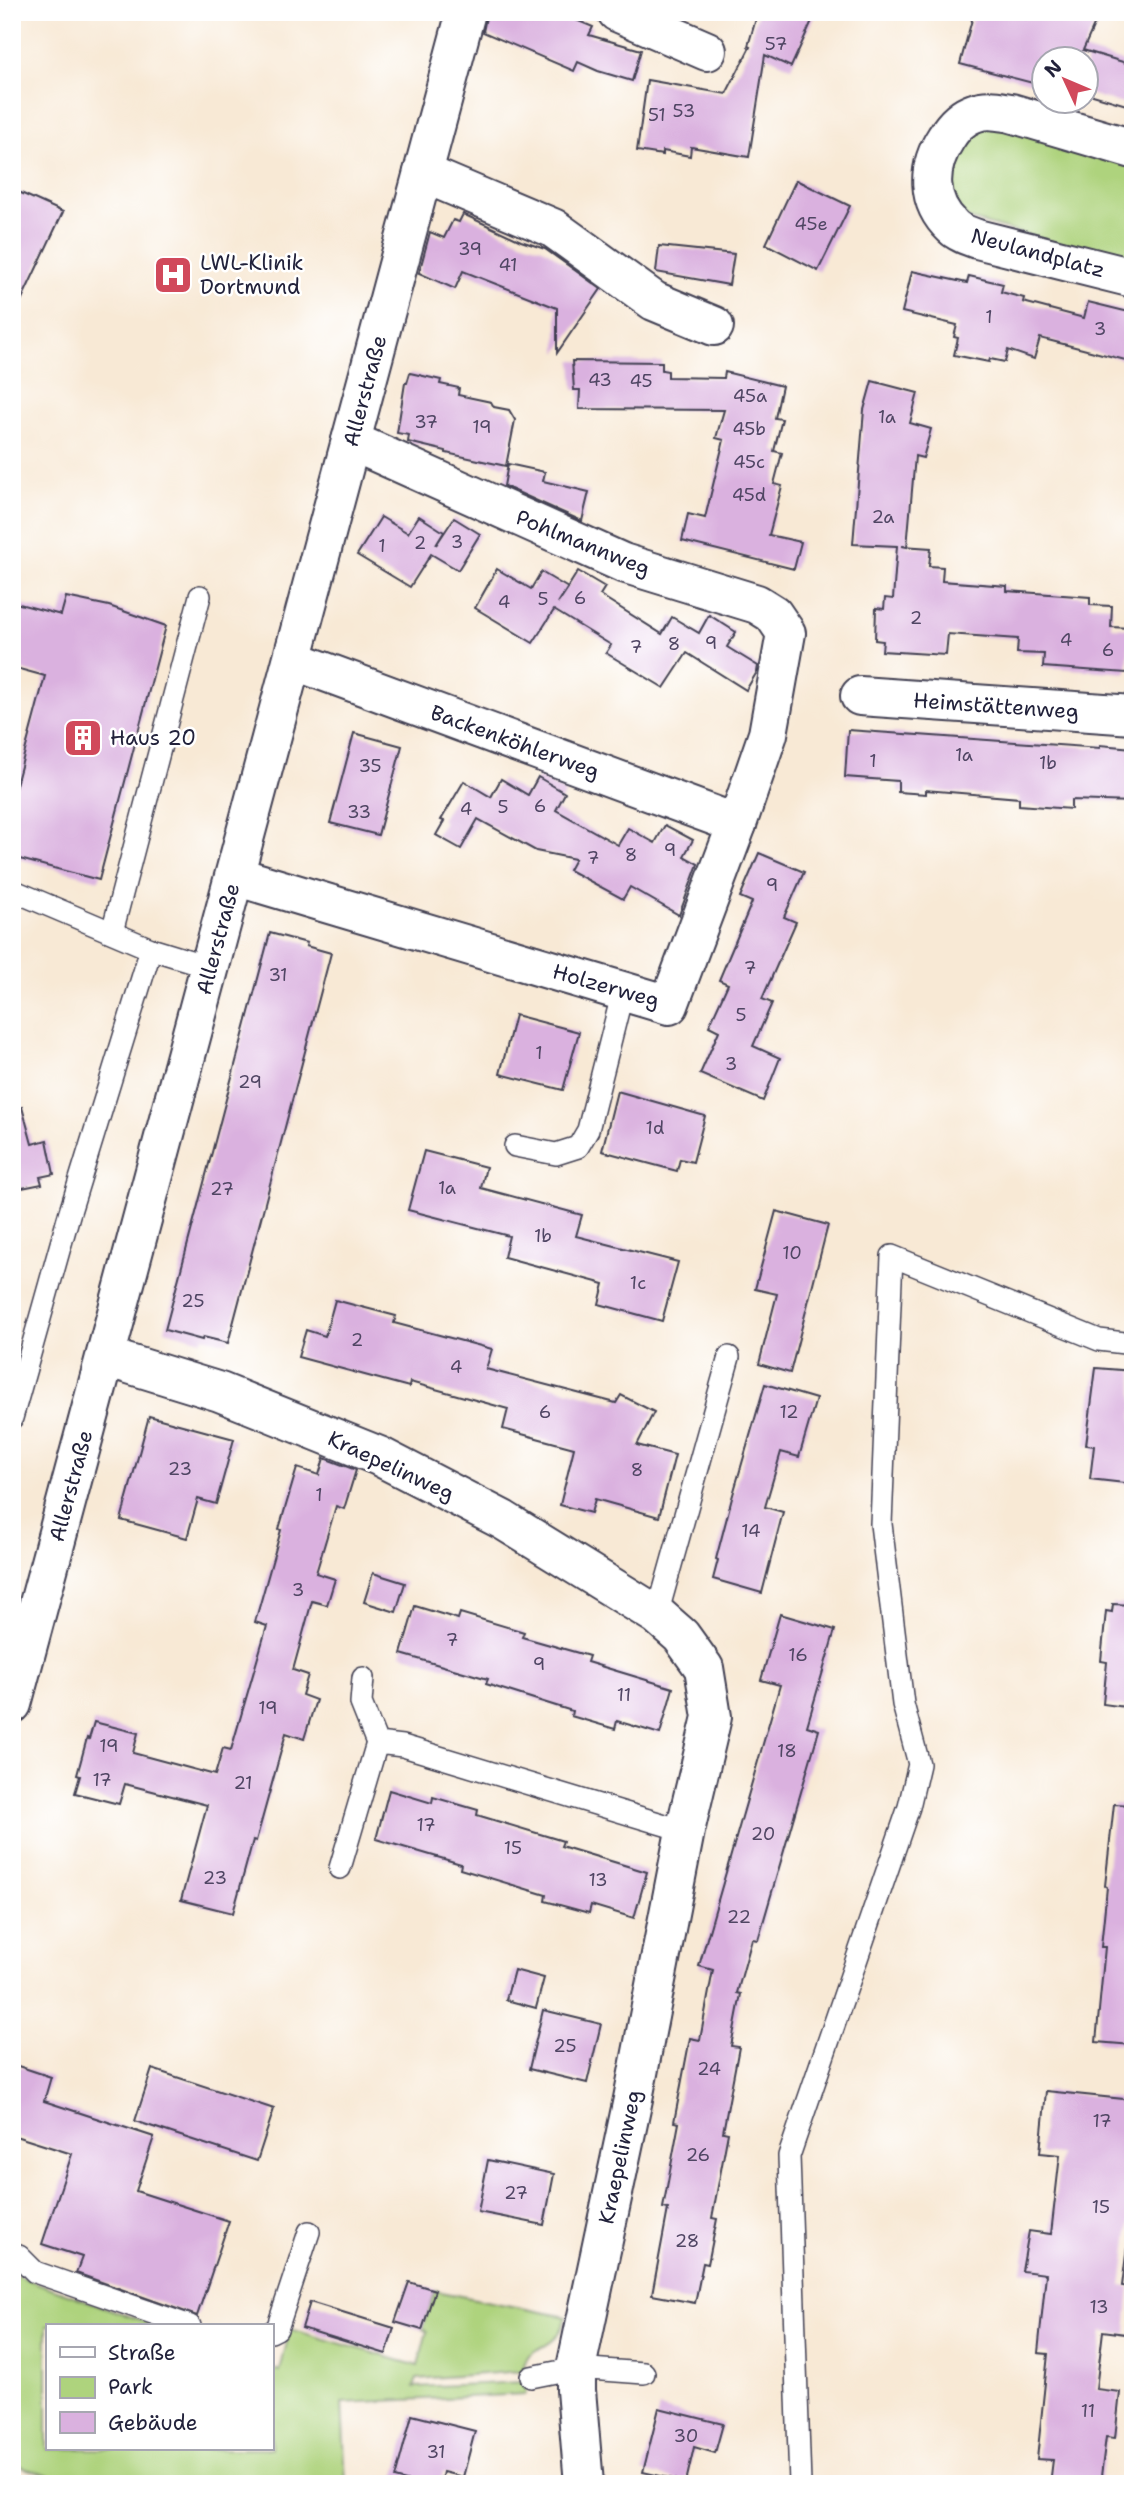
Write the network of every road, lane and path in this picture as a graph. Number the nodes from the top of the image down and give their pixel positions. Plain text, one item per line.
1 (466, 12) edge
2 (618, 12) edge
3 (707, 51) dead end
4 (1133, 149) edge
5 (423, 173) junction
6 (1133, 278) edge
7 (714, 326) dead end
8 (351, 442) junction
9 (200, 596) dead end
10 (293, 660) junction
11 (783, 660) joint
12 (860, 696) dead end
13 (1133, 715) edge
14 (737, 824) junction
15 (235, 876) junction
16 (12, 890) edge
17 (112, 932) junction
18 (151, 949) junction
19 (210, 967) junction
20 (623, 991) junction
21 (515, 1146) dead end
22 (1133, 1344) edge
23 (106, 1357) junction
24 (729, 1357) dead end
25 (12, 1418) edge
26 (657, 1615) junction
27 (363, 1678) dead end
28 (12, 1704) edge
29 (377, 1743) junction
30 (685, 1831) junction
31 (340, 1868) dead end
32 (309, 2232) dead end
33 (12, 2254) edge
34 (184, 2324) edge
35 (273, 2331) edge
36 (576, 2368) junction
37 (644, 2373) dead end
38 (531, 2377) dead end
39 (584, 2484) edge
40 (800, 2484) edge

1 - 5 street, Allerstraße
2 - 3 street
4 - 6 street, Neulandplatz
5 - 7 street
5 - 8 street, Allerstraße
8 - 10 street, Allerstraße
8 - 11 street, Pohlmannweg
9 - 17 lane
10 - 14 street, Backenköhlerweg
10 - 15 street, Allerstraße
11 - 14 street, Holzerweg
12 - 13 street, Heimstättenweg
14 - 20 street, Holzerweg
15 - 19 street, Allerstraße
15 - 20 street, Holzerweg
16 - 17 lane
17 - 18 lane
18 - 19 lane
18 - 25 lane
19 - 23 street, Allerstraße
20 - 21 lane
22 - 40 lane
23 - 26 street, Kraepelinweg
23 - 28 street, Allerstraße
24 - 26 lane
26 - 30 street, Kraepelinweg
27 - 29 lane
29 - 30 lane
29 - 31 lane
30 - 36 street, Kraepelinweg
32 - 35 lane
33 - 34 lane
36 - 37 lane
36 - 38 lane
36 - 39 street, Kraepelinweg

